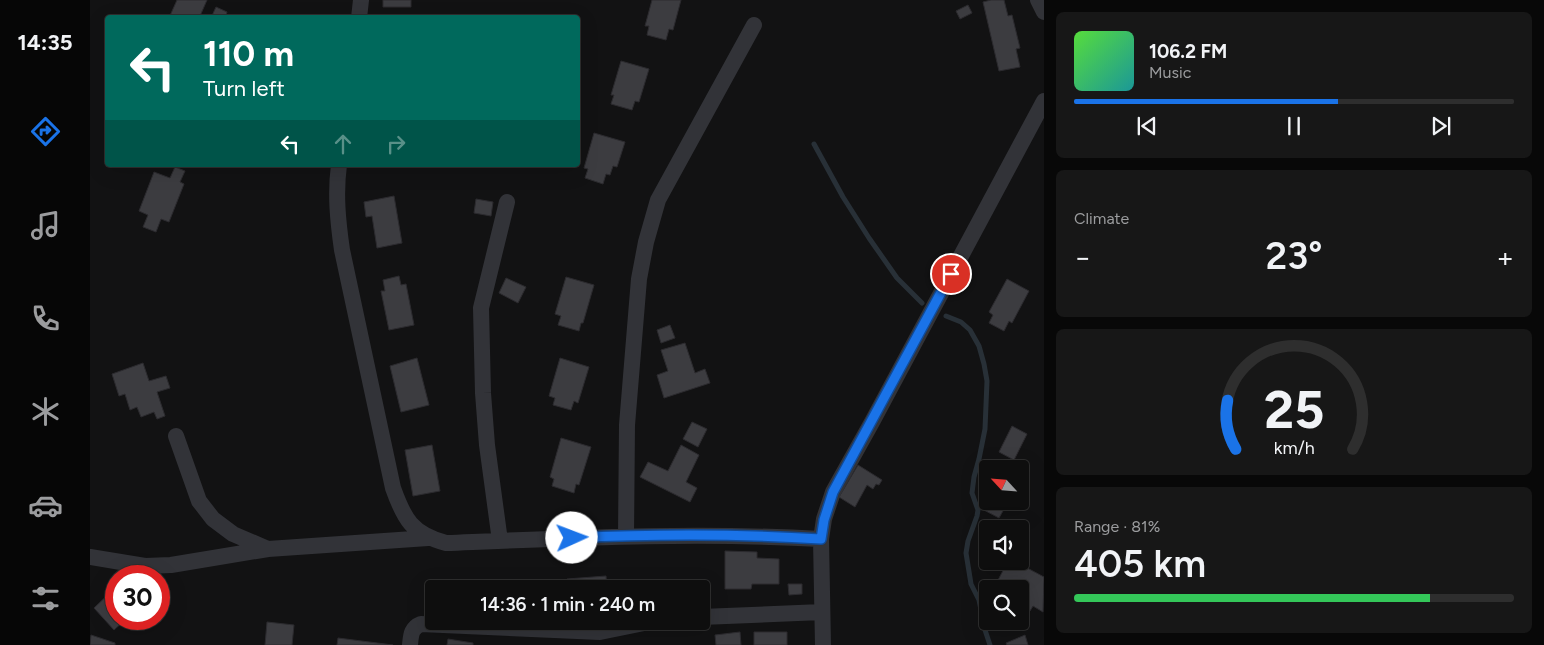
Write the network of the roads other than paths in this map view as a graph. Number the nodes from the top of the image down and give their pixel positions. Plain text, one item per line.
1 (361, 0) edge
2 (1038, 0) edge
3 (1044, 12) edge
4 (359, 15) edge
5 (754, 26) dead end
6 (1044, 102) edge
7 (339, 167) edge
8 (508, 202) dead end
9 (176, 436) dead end
10 (626, 536) junction
11 (428, 538) junction
12 (821, 539) junction
13 (500, 541) junction
14 (268, 549) junction
15 (90, 557) edge
16 (822, 612) junction
17 (710, 617) edge
18 (425, 624) edge
19 (555, 630) edge
20 (610, 630) edge
21 (410, 645) edge
22 (823, 645) edge

1 - 4 street
2 - 3 street
5 - 10 street
6 - 12 street
7 - 11 street
8 - 13 street
9 - 14 street
10 - 12 street
10 - 13 street
11 - 13 street
11 - 14 street
12 - 16 street
14 - 15 street
16 - 17 street
16 - 22 street
18 - 21 street
19 - 20 street

